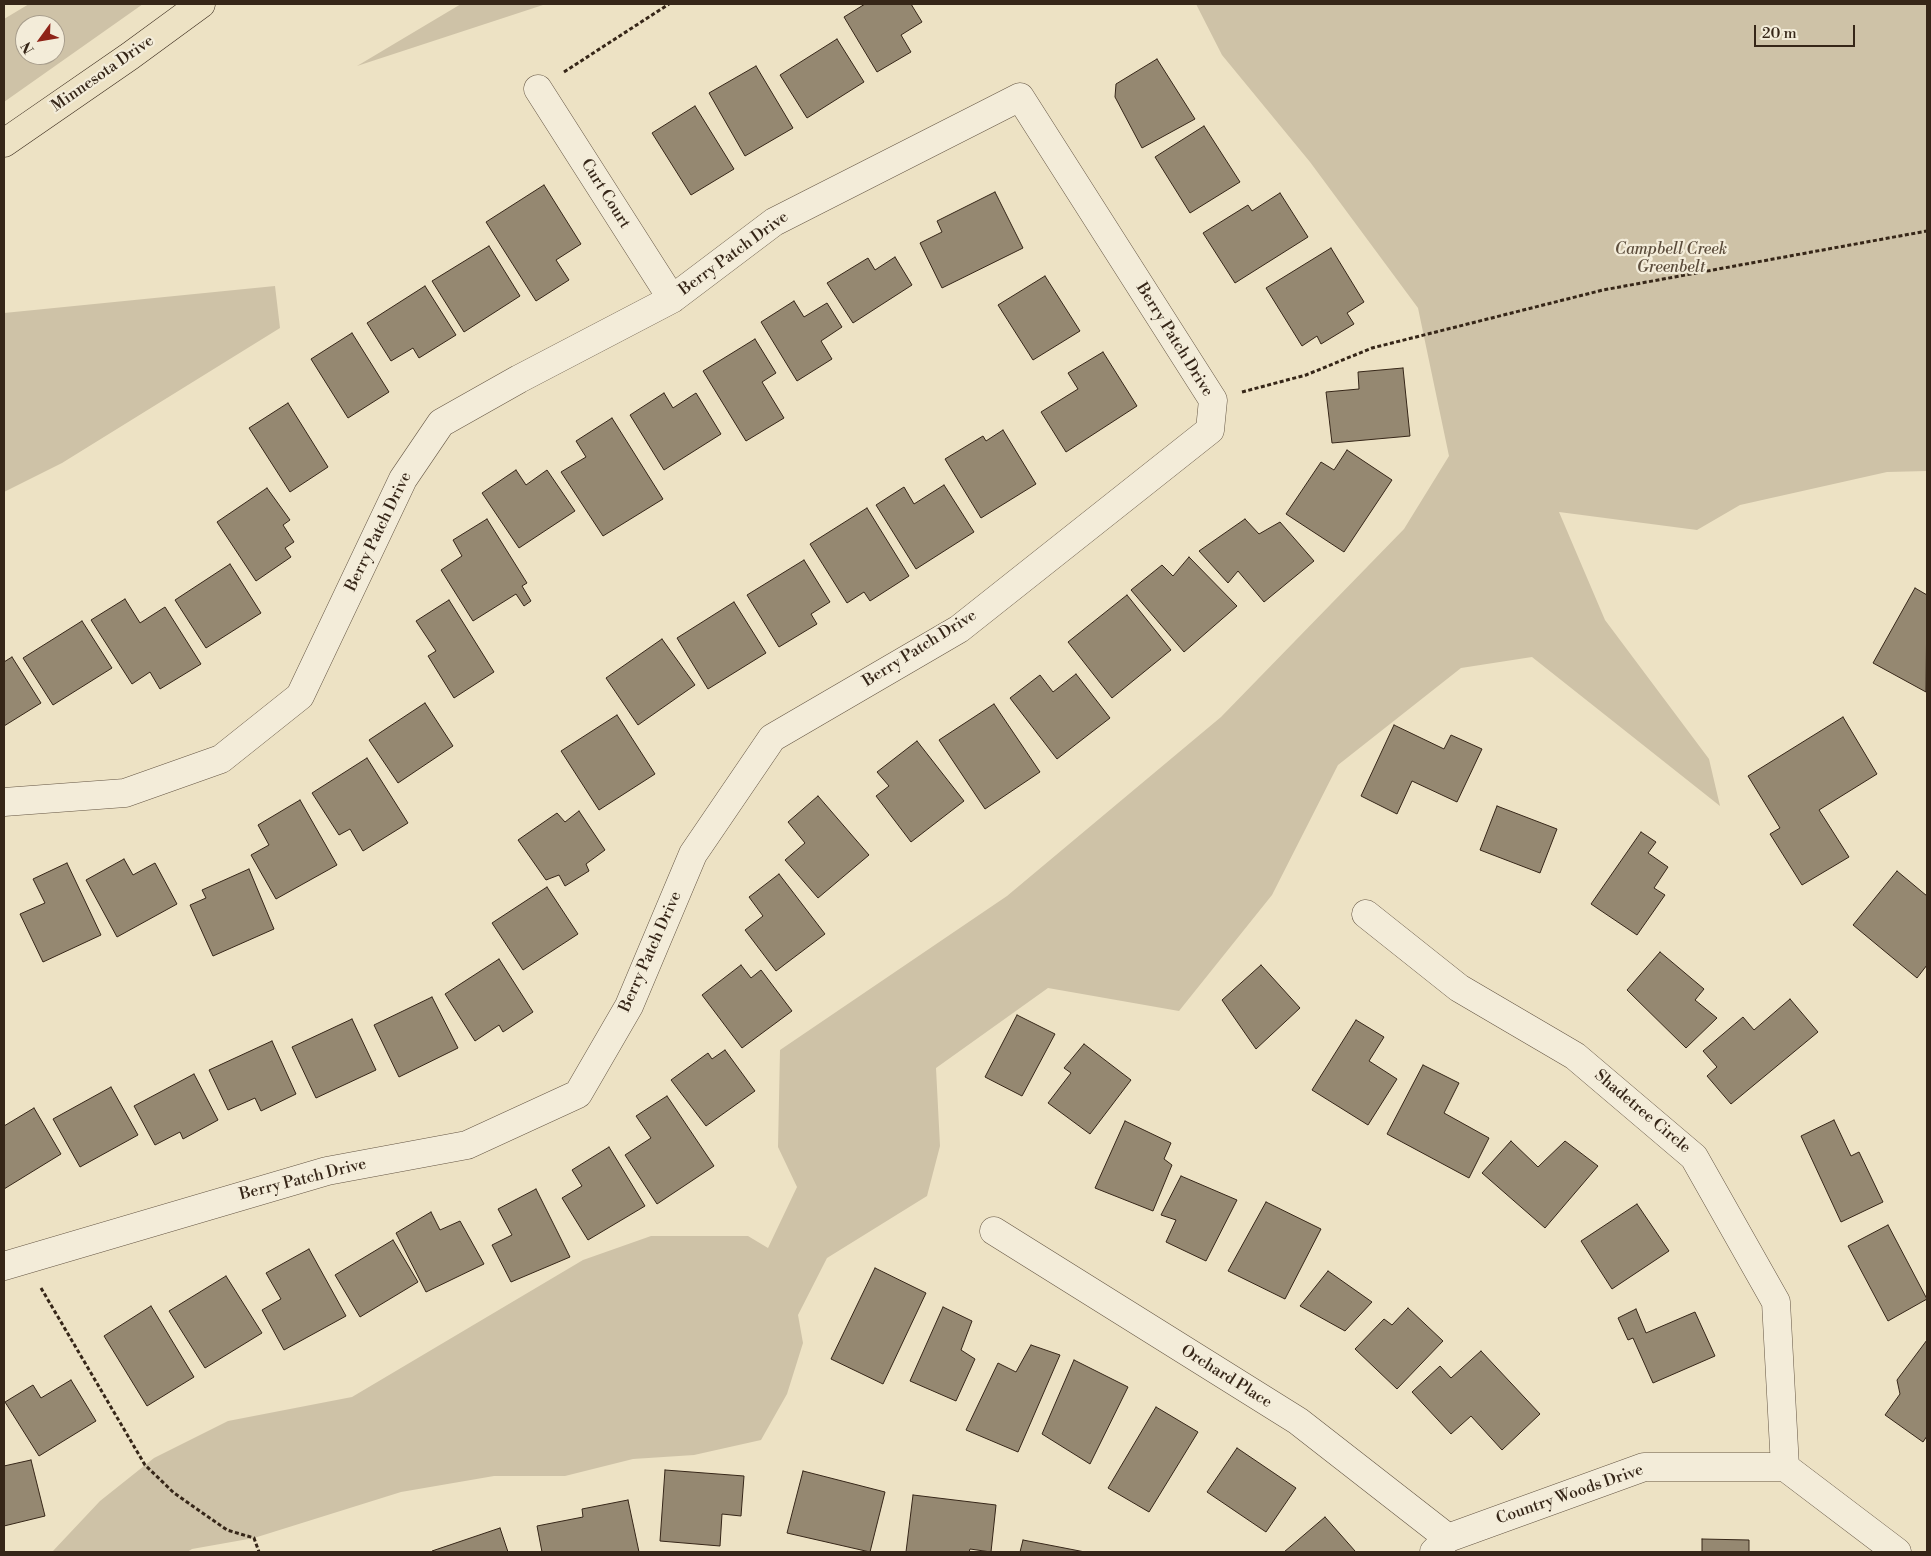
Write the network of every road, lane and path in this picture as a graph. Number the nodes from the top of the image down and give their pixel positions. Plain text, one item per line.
1 (201, 4) edge
2 (214, 4) edge
3 (668, 4) edge
4 (130, 56) junction
5 (538, 88) joint
6 (4, 143) edge
7 (1927, 231) edge
8 (672, 299) junction
9 (1213, 400) junction
10 (4, 802) edge
11 (1366, 914) dead end
12 (994, 1231) dead end
13 (16, 1262) edge
14 (1785, 1467) junction
15 (1441, 1545) edge
16 (259, 1552) edge
17 (1897, 1552) edge

1 - 4 highway, Minnesota Drive
2 - 4 highway
3 - 5 path
4 - 6 highway, Minnesota Drive
5 - 8 street, Curt Court
7 - 9 path
8 - 9 street, Berry Patch Drive
8 - 10 street, Berry Patch Drive
9 - 13 street, Berry Patch Drive
11 - 14 street, Shadetree Circle
12 - 15 street, Orchard Place
13 - 16 path
14 - 15 street, Country Woods Drive
14 - 17 street

